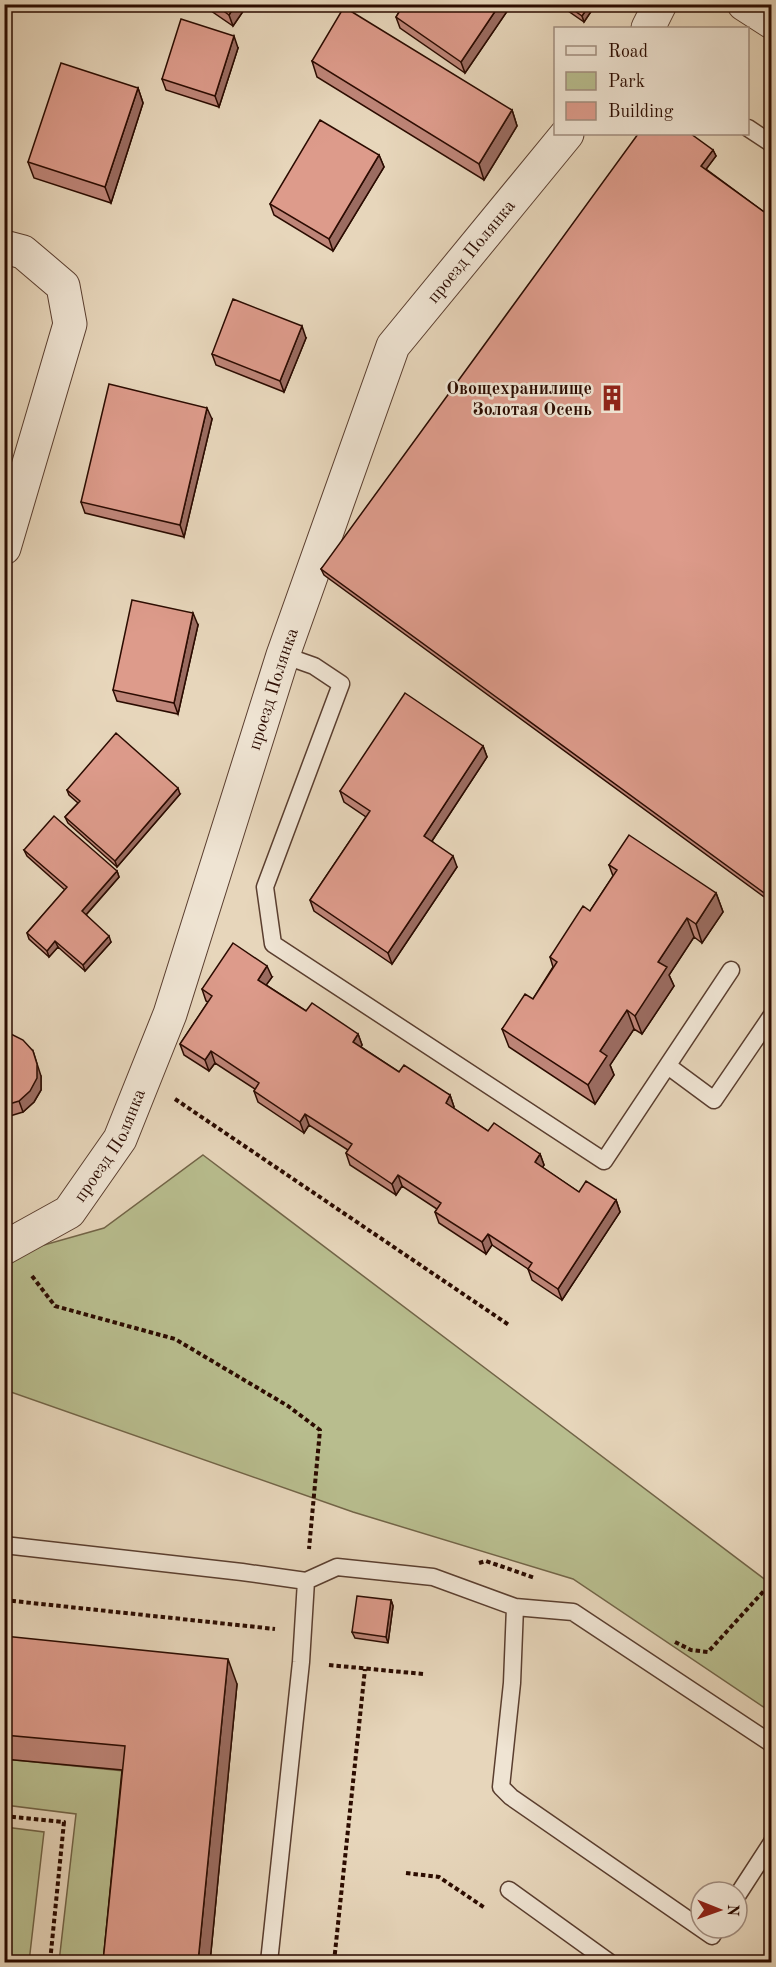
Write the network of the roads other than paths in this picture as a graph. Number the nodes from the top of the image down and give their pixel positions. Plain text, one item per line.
1 (660, 4) edge
2 (744, 4) edge
3 (771, 22) edge
4 (648, 27) edge
5 (749, 129) edge
6 (566, 135) edge
7 (771, 144) edge
8 (4, 247) edge
9 (4, 548) edge
10 (283, 655) junction
11 (731, 970) dead end
12 (771, 1015) edge
13 (668, 1066) junction
14 (7, 1247) edge
15 (4, 1545) edge
16 (306, 1581) junction
17 (516, 1607) junction
18 (771, 1744) edge
19 (771, 1842) edge
20 (747, 1880) edge
21 (509, 1890) dead end
22 (689, 1920) edge
23 (269, 1962) edge
24 (609, 1962) edge

1 - 4 street
2 - 3 street
5 - 7 lane
6 - 10 street, проезд Полянка
8 - 9 street
10 - 13 lane
10 - 14 street, проезд Полянка
11 - 13 lane
12 - 13 lane
15 - 16 lane
16 - 17 lane
16 - 23 lane
17 - 18 lane
17 - 22 lane
19 - 20 lane
21 - 24 lane

